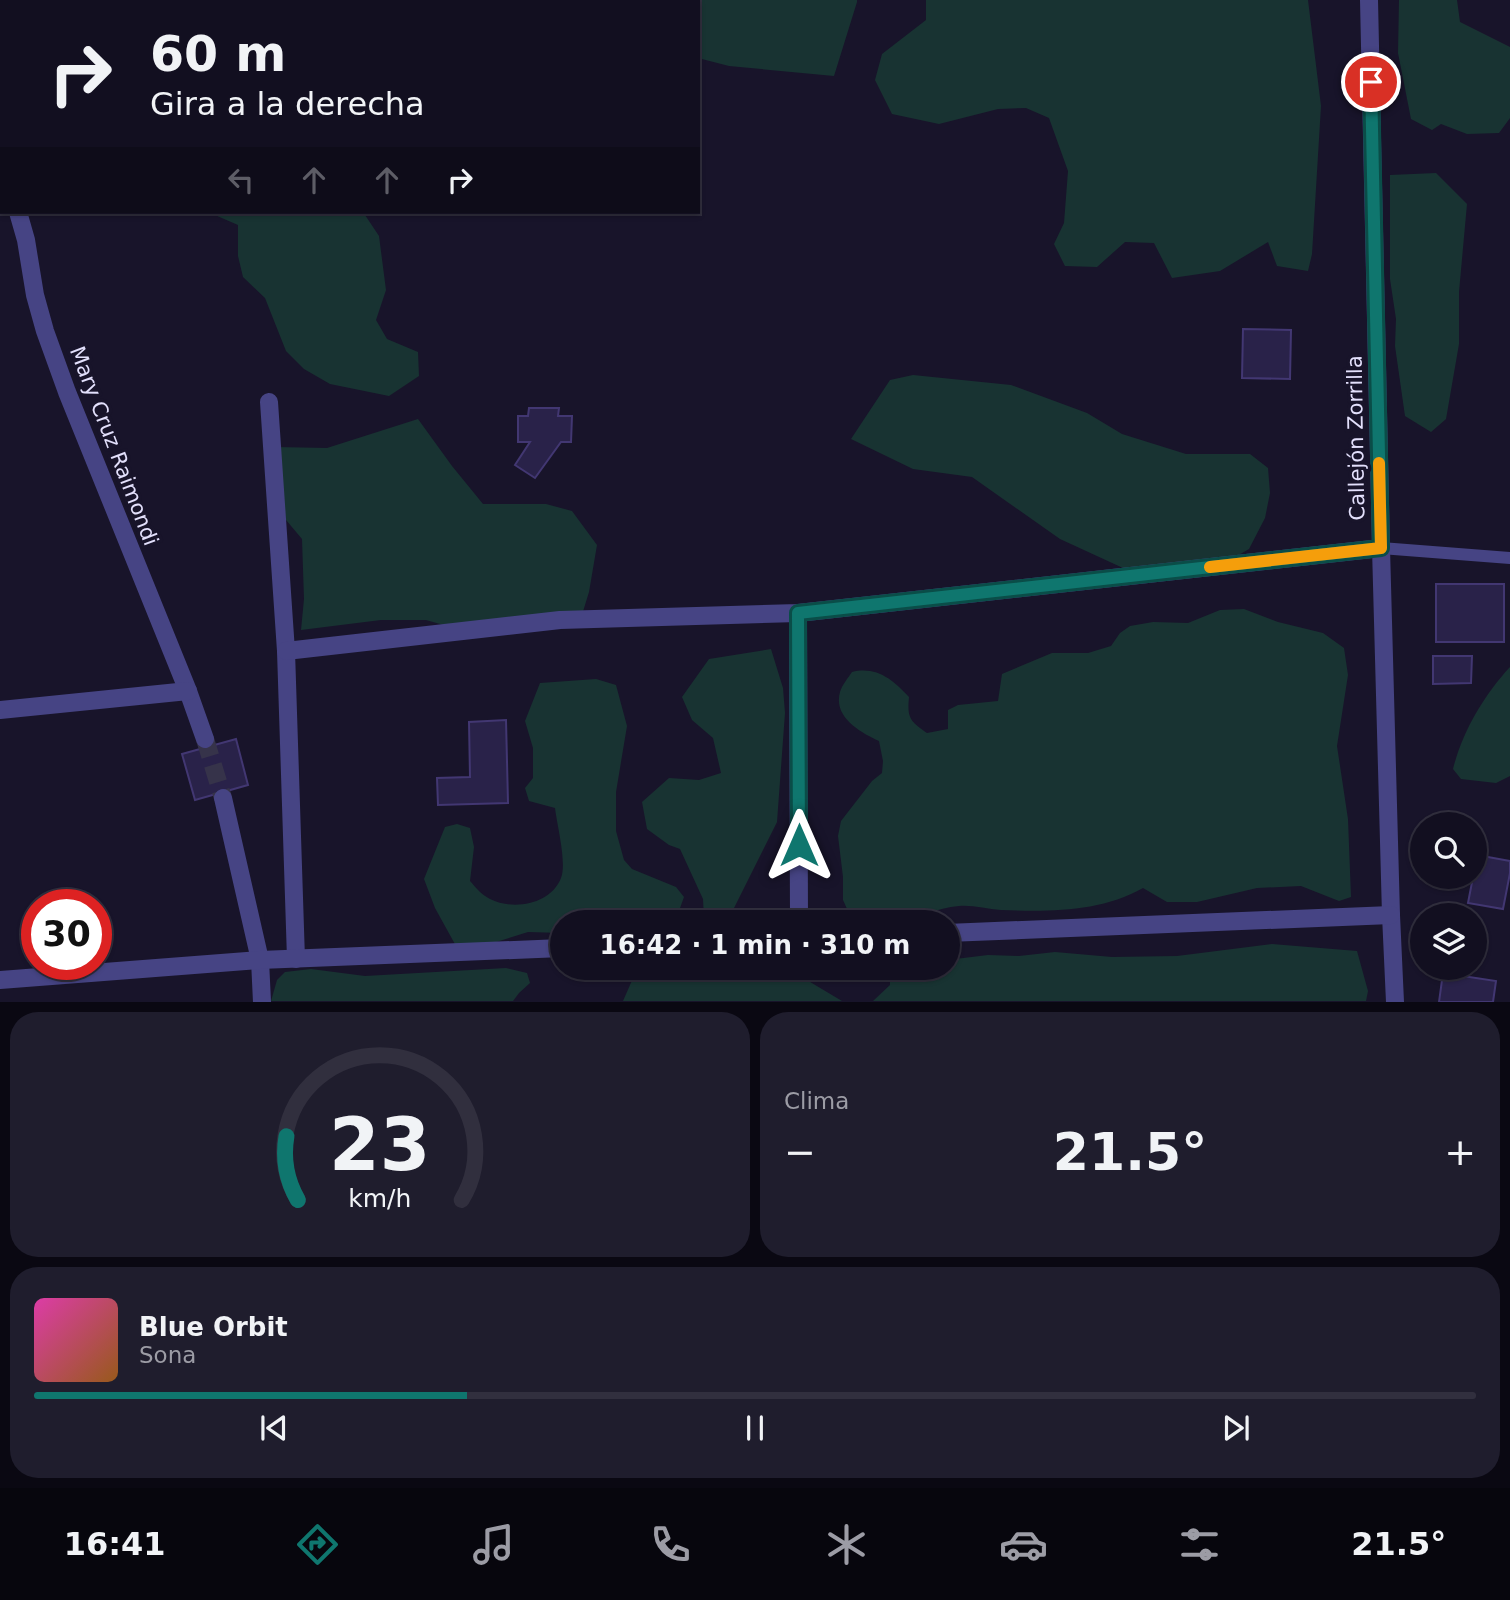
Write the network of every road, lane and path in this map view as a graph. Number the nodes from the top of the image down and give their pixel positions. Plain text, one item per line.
1 (1369, 0) edge
2 (19, 214) edge
3 (269, 402) dead end
4 (1381, 548) junction
5 (1510, 558) edge
6 (798, 613) junction
7 (286, 651) junction
8 (188, 691) junction
9 (0, 710) edge
10 (205, 739) tunnel mouth
11 (223, 798) tunnel mouth
12 (799, 910) edge
13 (1391, 915) junction
14 (960, 932) edge
15 (550, 948) edge
16 (296, 959) junction
17 (260, 960) junction
18 (0, 980) edge
19 (262, 1002) edge
20 (1395, 1002) edge

1 - 4 street, Callejón Zorrilla
2 - 8 street, Mary Cruz Raimondi
3 - 7 street
4 - 5 lane
4 - 6 street
4 - 13 street, Callejón Zorrilla
6 - 7 street
6 - 12 street
7 - 16 street
8 - 9 street
8 - 10 street, Mary Cruz Raimondi
11 - 17 street
13 - 14 street
13 - 20 street, Callejón Zorrilla
15 - 16 street
16 - 17 street
17 - 18 street
17 - 19 street

